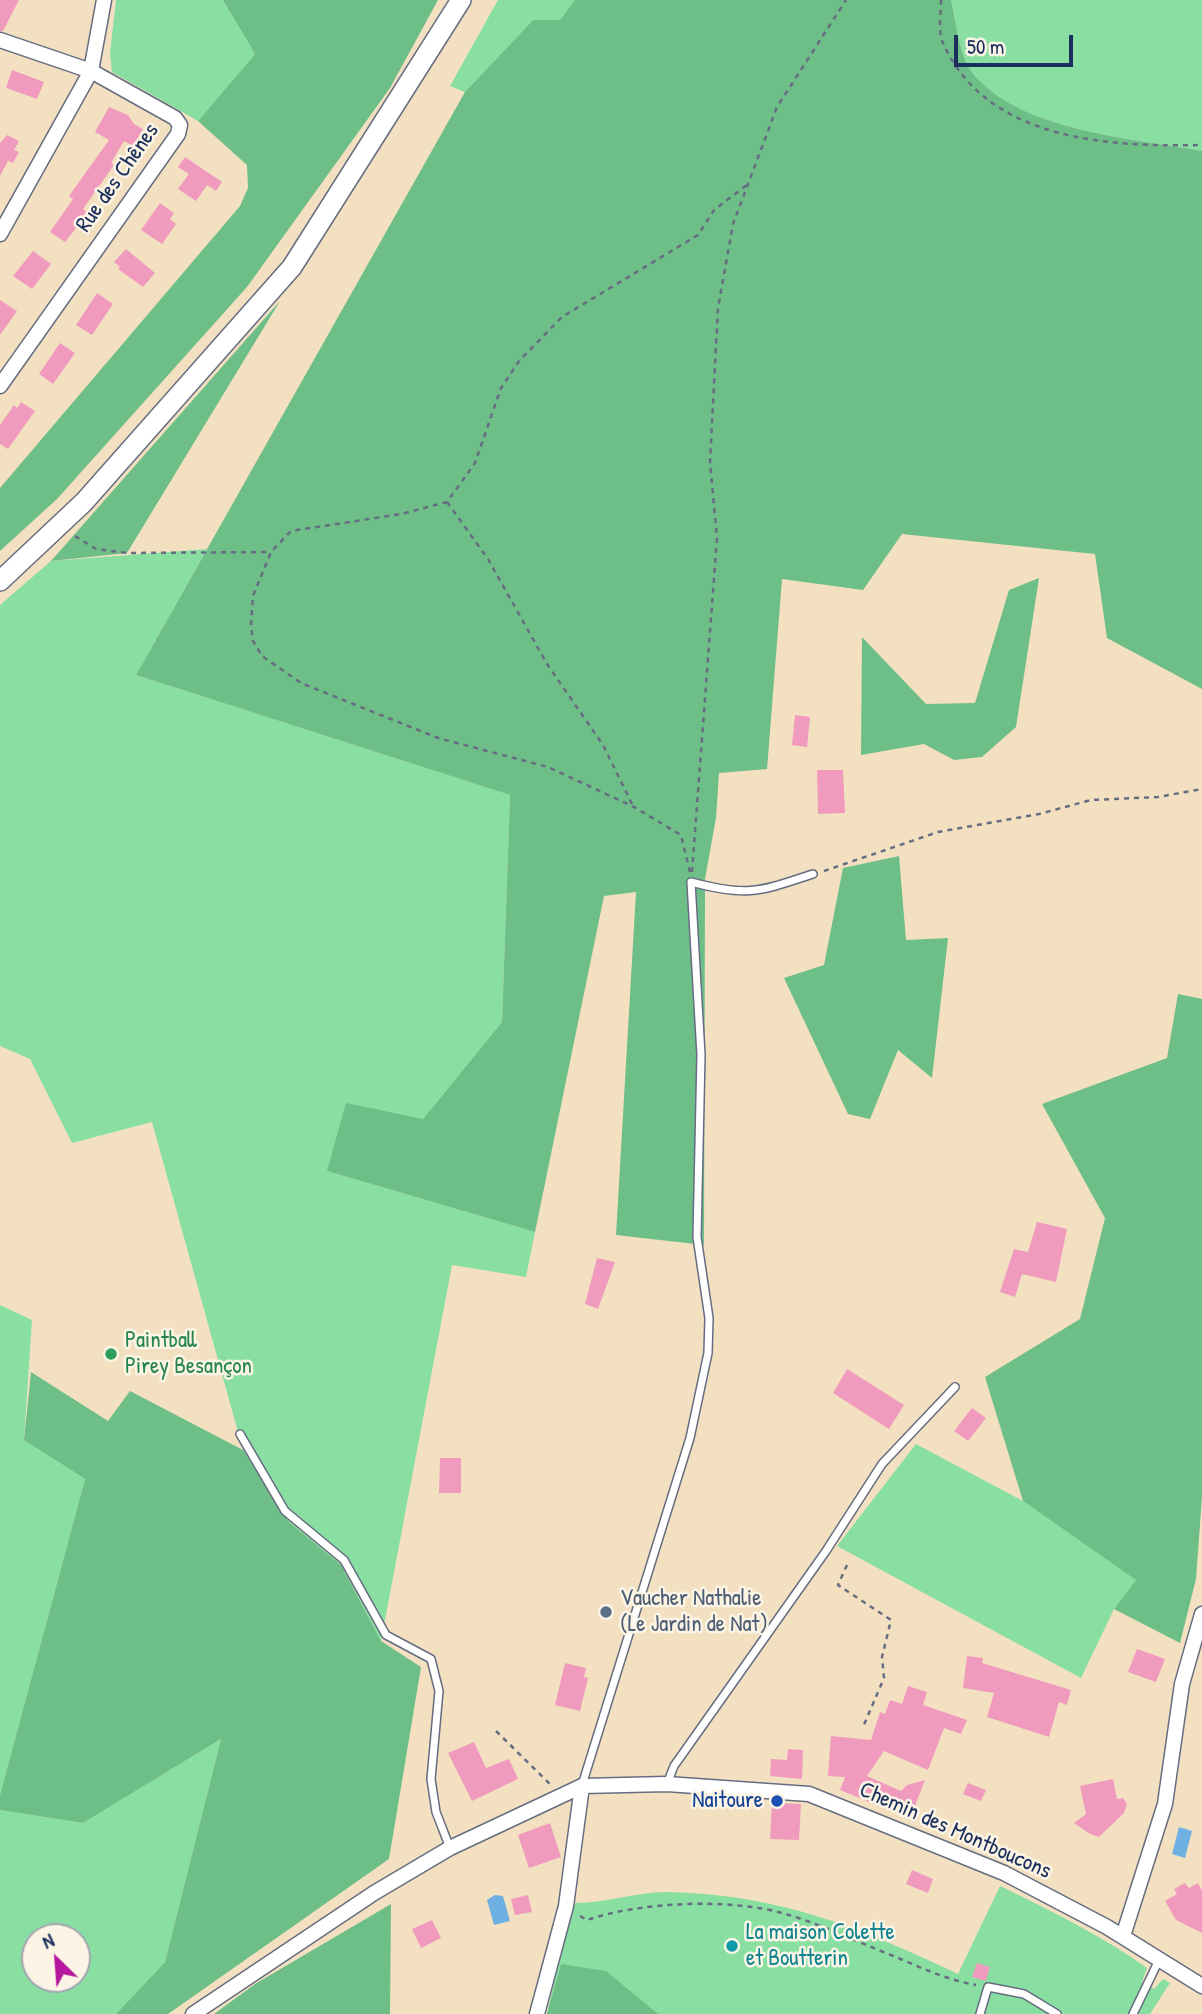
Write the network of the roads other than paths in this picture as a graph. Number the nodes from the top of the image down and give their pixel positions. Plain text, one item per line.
1 (104, 0) edge
2 (461, 0) edge
3 (0, 40) edge
4 (91, 71) junction
5 (0, 234) edge
6 (0, 386) edge
7 (0, 581) edge
8 (813, 874) road end
9 (955, 1387) dead end
10 (240, 1434) dead end
11 (1202, 1614) edge
12 (667, 1784) junction
13 (582, 1786) junction
14 (450, 1848) junction
15 (1123, 1936) junction
16 (1159, 1960) junction
17 (1202, 1986) edge
18 (193, 2014) edge
19 (537, 2014) edge
20 (980, 2014) edge
21 (1057, 2014) edge
22 (1133, 2014) edge

1 - 4 street
2 - 7 main road
3 - 4 street, Rue des Chênes
4 - 5 street
4 - 6 street, Rue des Chênes
8 - 13 lane
9 - 12 lane
10 - 14 lane
11 - 15 street
12 - 13 street, Chemin des Montboucons
12 - 15 street, Chemin des Montboucons
13 - 14 street
13 - 19 street
14 - 18 street
15 - 16 street, Chemin des Montboucons
16 - 17 street, Chemin des Montboucons
16 - 22 lane
20 - 21 lane

